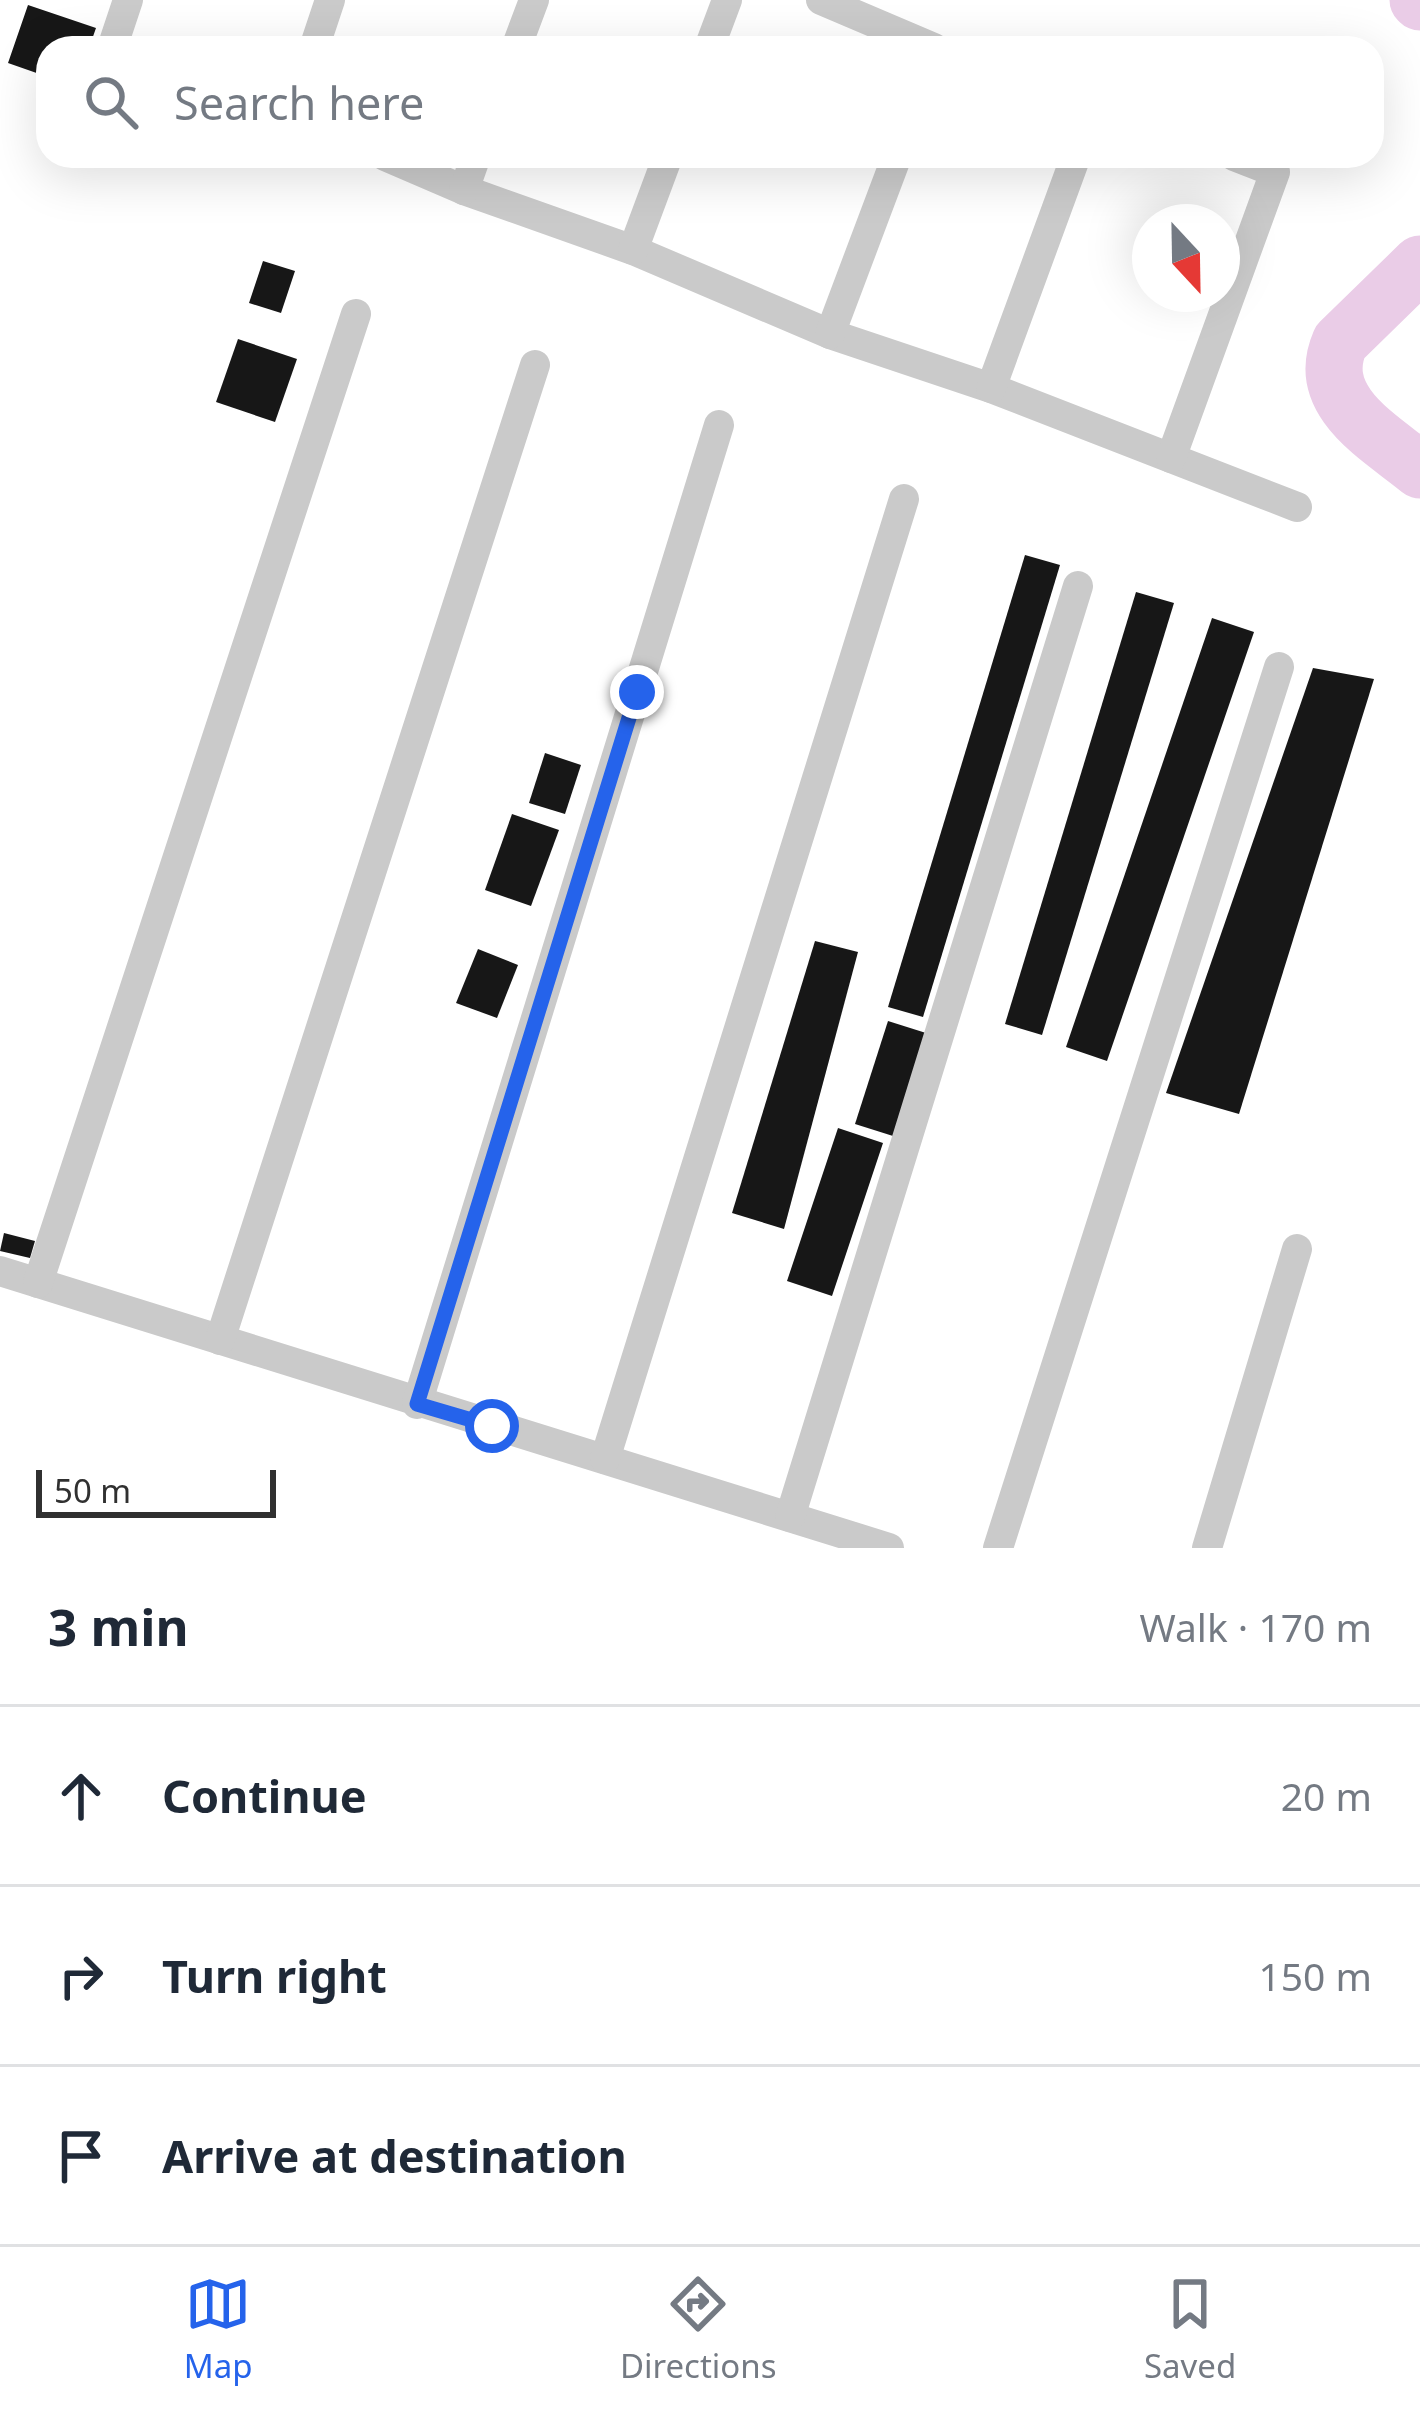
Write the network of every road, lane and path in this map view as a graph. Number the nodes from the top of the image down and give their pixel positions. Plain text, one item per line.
1 (128, 0) edge
2 (330, 0) edge
3 (534, 0) edge
4 (727, 0) edge
5 (821, 0) edge
6 (116, 36) edge
7 (318, 36) edge
8 (520, 36) edge
9 (714, 36) edge
10 (906, 36) edge
11 (413, 168) edge
12 (472, 168) edge
13 (664, 168) edge
14 (892, 168) edge
15 (1072, 168) edge
16 (1266, 168) edge
17 (464, 190) junction
18 (633, 250) junction
19 (356, 314) dead end
20 (830, 334) junction
21 (535, 365) dead end
22 (991, 388) junction
23 (719, 425) dead end
24 (1172, 458) junction
25 (904, 500) dead end
26 (1297, 507) dead end
27 (1078, 586) dead end
28 (1280, 667) dead end
29 (1298, 1249) dead end
30 (0, 1271) edge
31 (38, 1283) junction
32 (220, 1340) junction
33 (417, 1404) junction
34 (605, 1460) junction
35 (790, 1517) junction
36 (890, 1548) edge
37 (998, 1548) edge
38 (1207, 1548) edge

1 - 6 street
2 - 7 street
3 - 8 street
4 - 9 street
5 - 10 street
11 - 17 street
12 - 17 street
13 - 18 street
14 - 20 street
15 - 22 street
16 - 24 street
17 - 18 street
18 - 20 street
19 - 31 street
20 - 22 street
21 - 32 street
22 - 24 street
23 - 33 street
24 - 26 street
25 - 34 street
27 - 35 street
28 - 37 street
29 - 38 street
30 - 31 street
31 - 32 street
32 - 33 street
33 - 34 street
34 - 35 street
35 - 36 street

